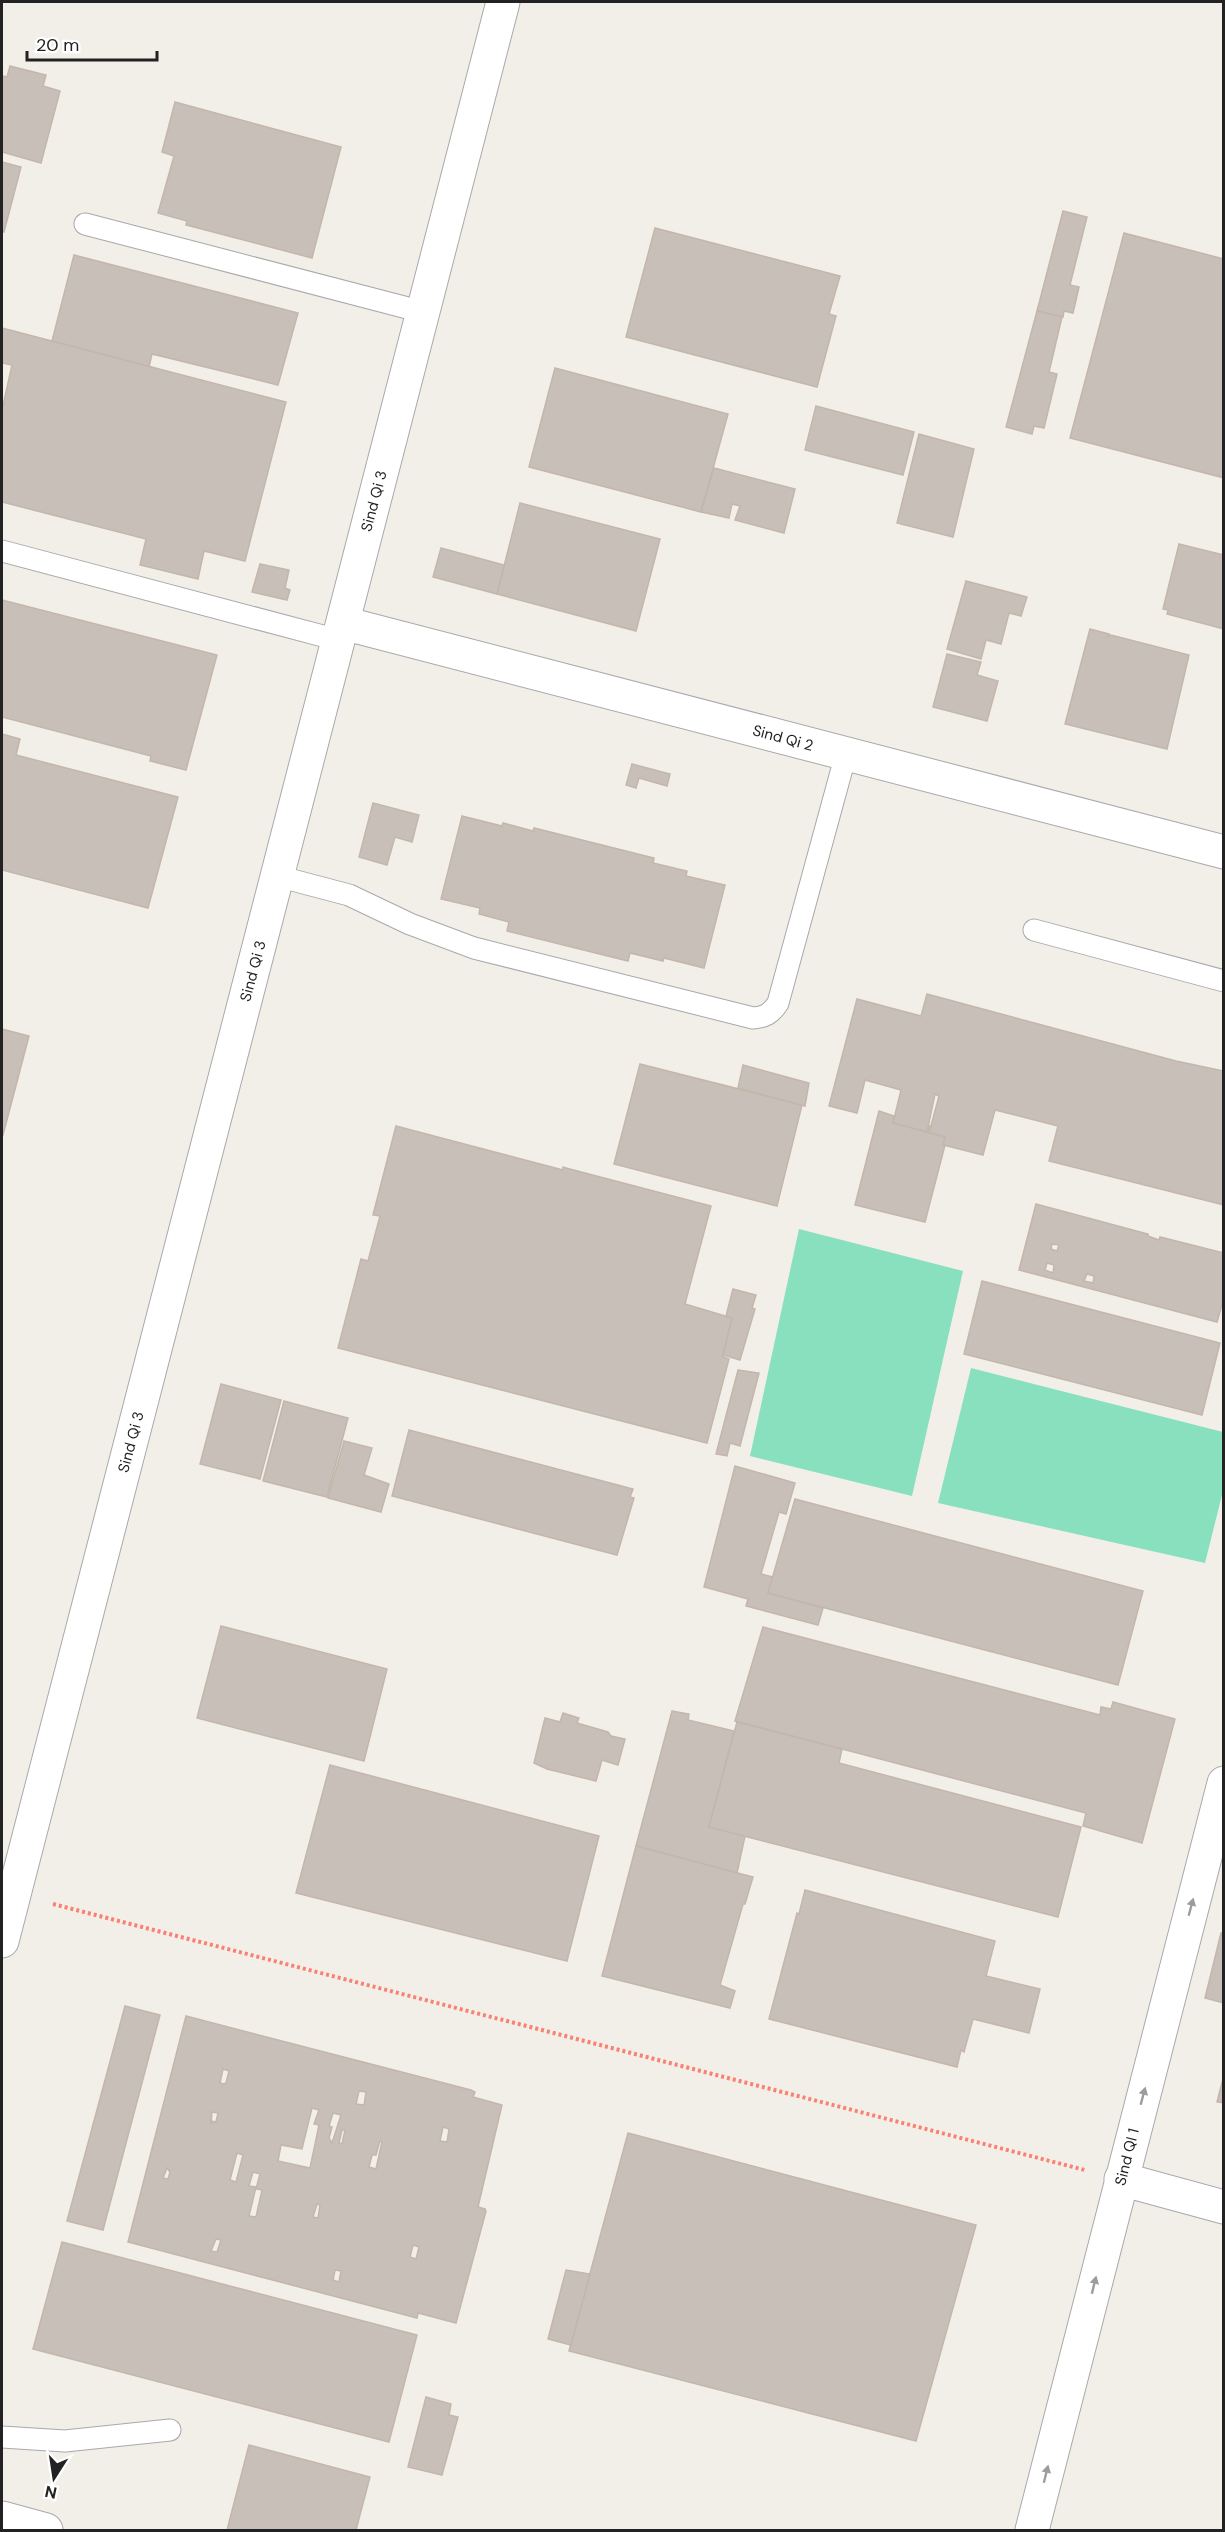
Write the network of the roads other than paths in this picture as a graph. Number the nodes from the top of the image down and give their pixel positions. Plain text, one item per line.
1 (503, 2) edge
2 (85, 224) dead end
3 (423, 312) junction
4 (2, 551) edge
5 (340, 632) junction
6 (846, 754) junction
7 (1224, 852) edge
8 (277, 876) junction
9 (1034, 930) dead end
10 (1224, 981) edge
11 (1224, 1783) edge
12 (8, 1892) edge
13 (2, 1941) edge
14 (1121, 2179) junction
15 (1224, 2207) edge
16 (170, 2430) dead end
17 (2, 2437) edge
18 (2, 2518) edge
19 (46, 2530) edge
20 (1032, 2530) edge

1 - 3 street, Sind Qi 3
2 - 3 lane
3 - 5 street, Sind Qi 3
4 - 5 lane
5 - 6 street, Sind Qi 2
5 - 8 street, Sind Qi 3
6 - 7 street, Sind Qi 2
6 - 8 lane
8 - 12 street, Sind Qi 3
9 - 10 lane
14 -> 11 street, Sind QI 1
12 - 13 street, Sind Qi 3
14 - 15 street
20 -> 14 street, Sind QI 1
16 - 17 lane
18 - 19 street

